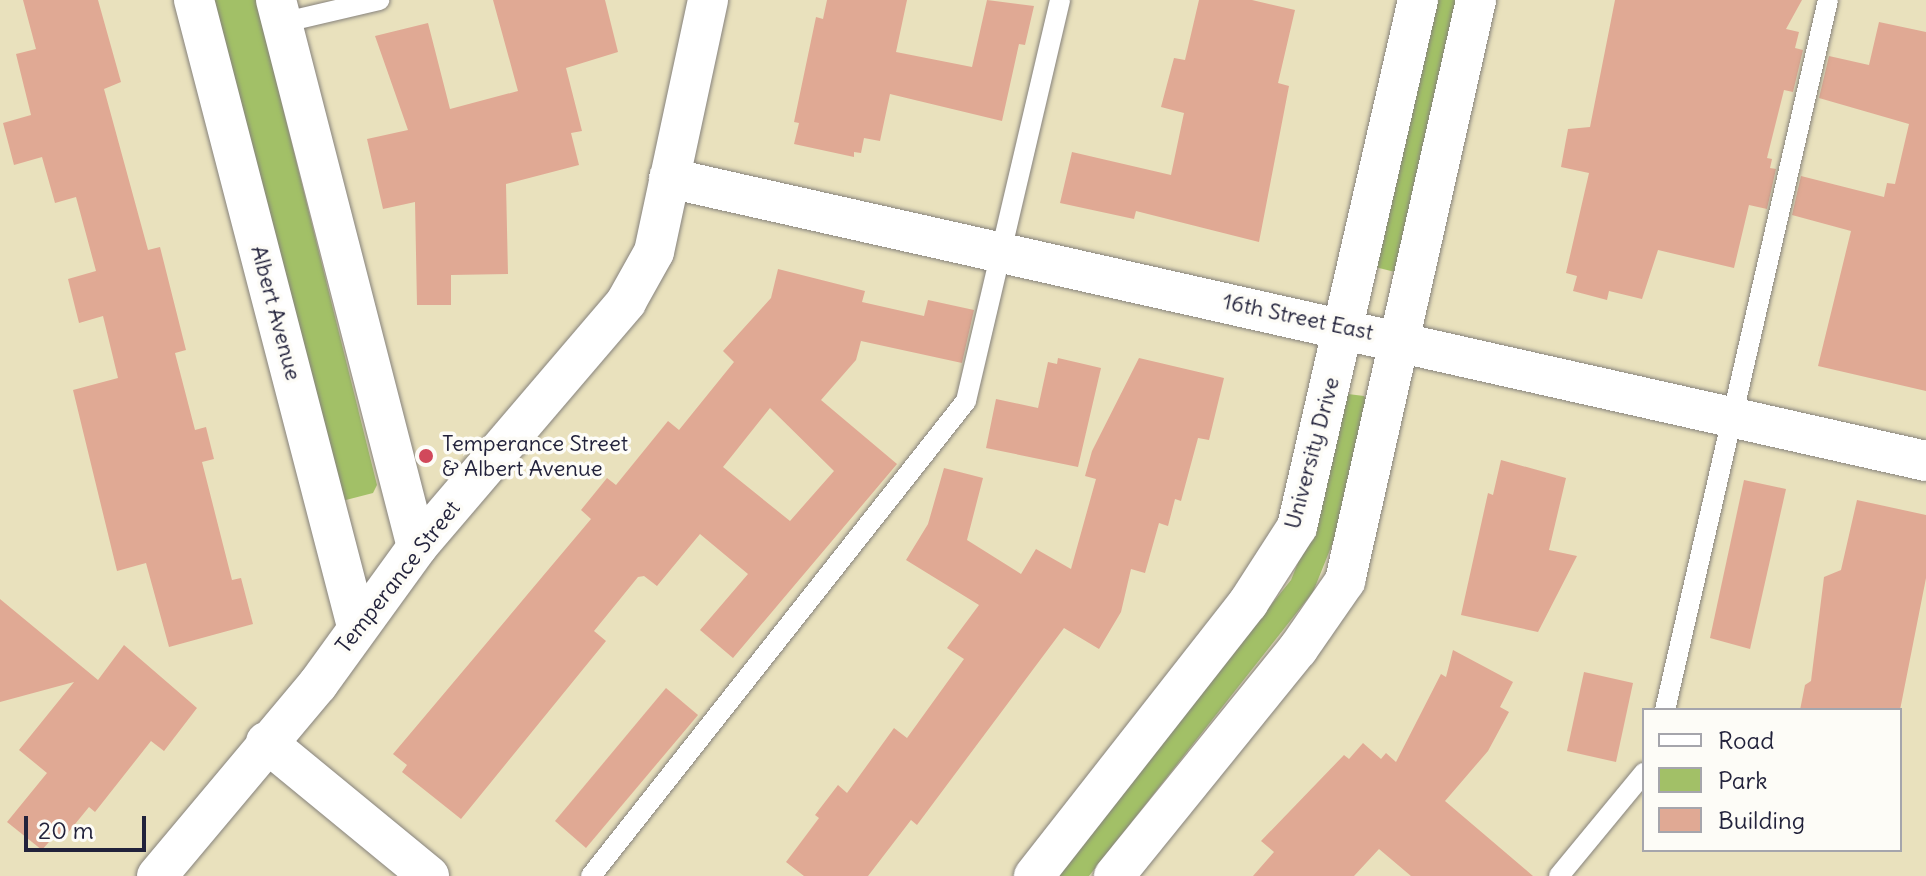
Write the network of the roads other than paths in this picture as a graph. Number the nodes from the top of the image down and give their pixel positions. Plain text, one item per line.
1 (194, 0) edge
2 (379, 0) edge
3 (708, 0) edge
4 (1060, 0) edge
5 (1418, 0) edge
6 (1476, 0) edge
7 (1828, 0) edge
8 (278, 11) edge
9 (669, 178) junction
10 (1003, 256) junction
11 (1344, 327) junction
12 (1398, 339) junction
13 (1732, 415) junction
14 (1926, 461) edge
15 (417, 547) junction
16 (357, 626) junction
17 (1665, 708) edge
18 (266, 742) junction
19 (1642, 775) edge
20 (157, 876) edge
21 (429, 876) edge
22 (591, 876) edge
23 (1034, 876) edge
24 (1114, 876) edge
25 (1559, 876) edge

1 - 16 street, Albert Avenue
2 - 8 lane
3 - 9 street, Temperance Street
4 - 10 lane
5 - 11 street, University Drive
6 - 12 street
7 - 13 lane
8 - 15 street
9 - 10 street, 16th Street East
9 - 15 street, Temperance Street
10 - 11 street, 16th Street East
10 - 22 lane
11 - 12 street, 16th Street East
11 - 23 street, University Drive
12 - 13 street, 16th Street East
12 - 24 street
13 - 14 street, 16th Street East
13 - 17 lane
15 - 16 street, Temperance Street
16 - 18 street, Temperance Street
18 - 20 street, Temperance Street
18 - 21 street
19 - 25 lane

